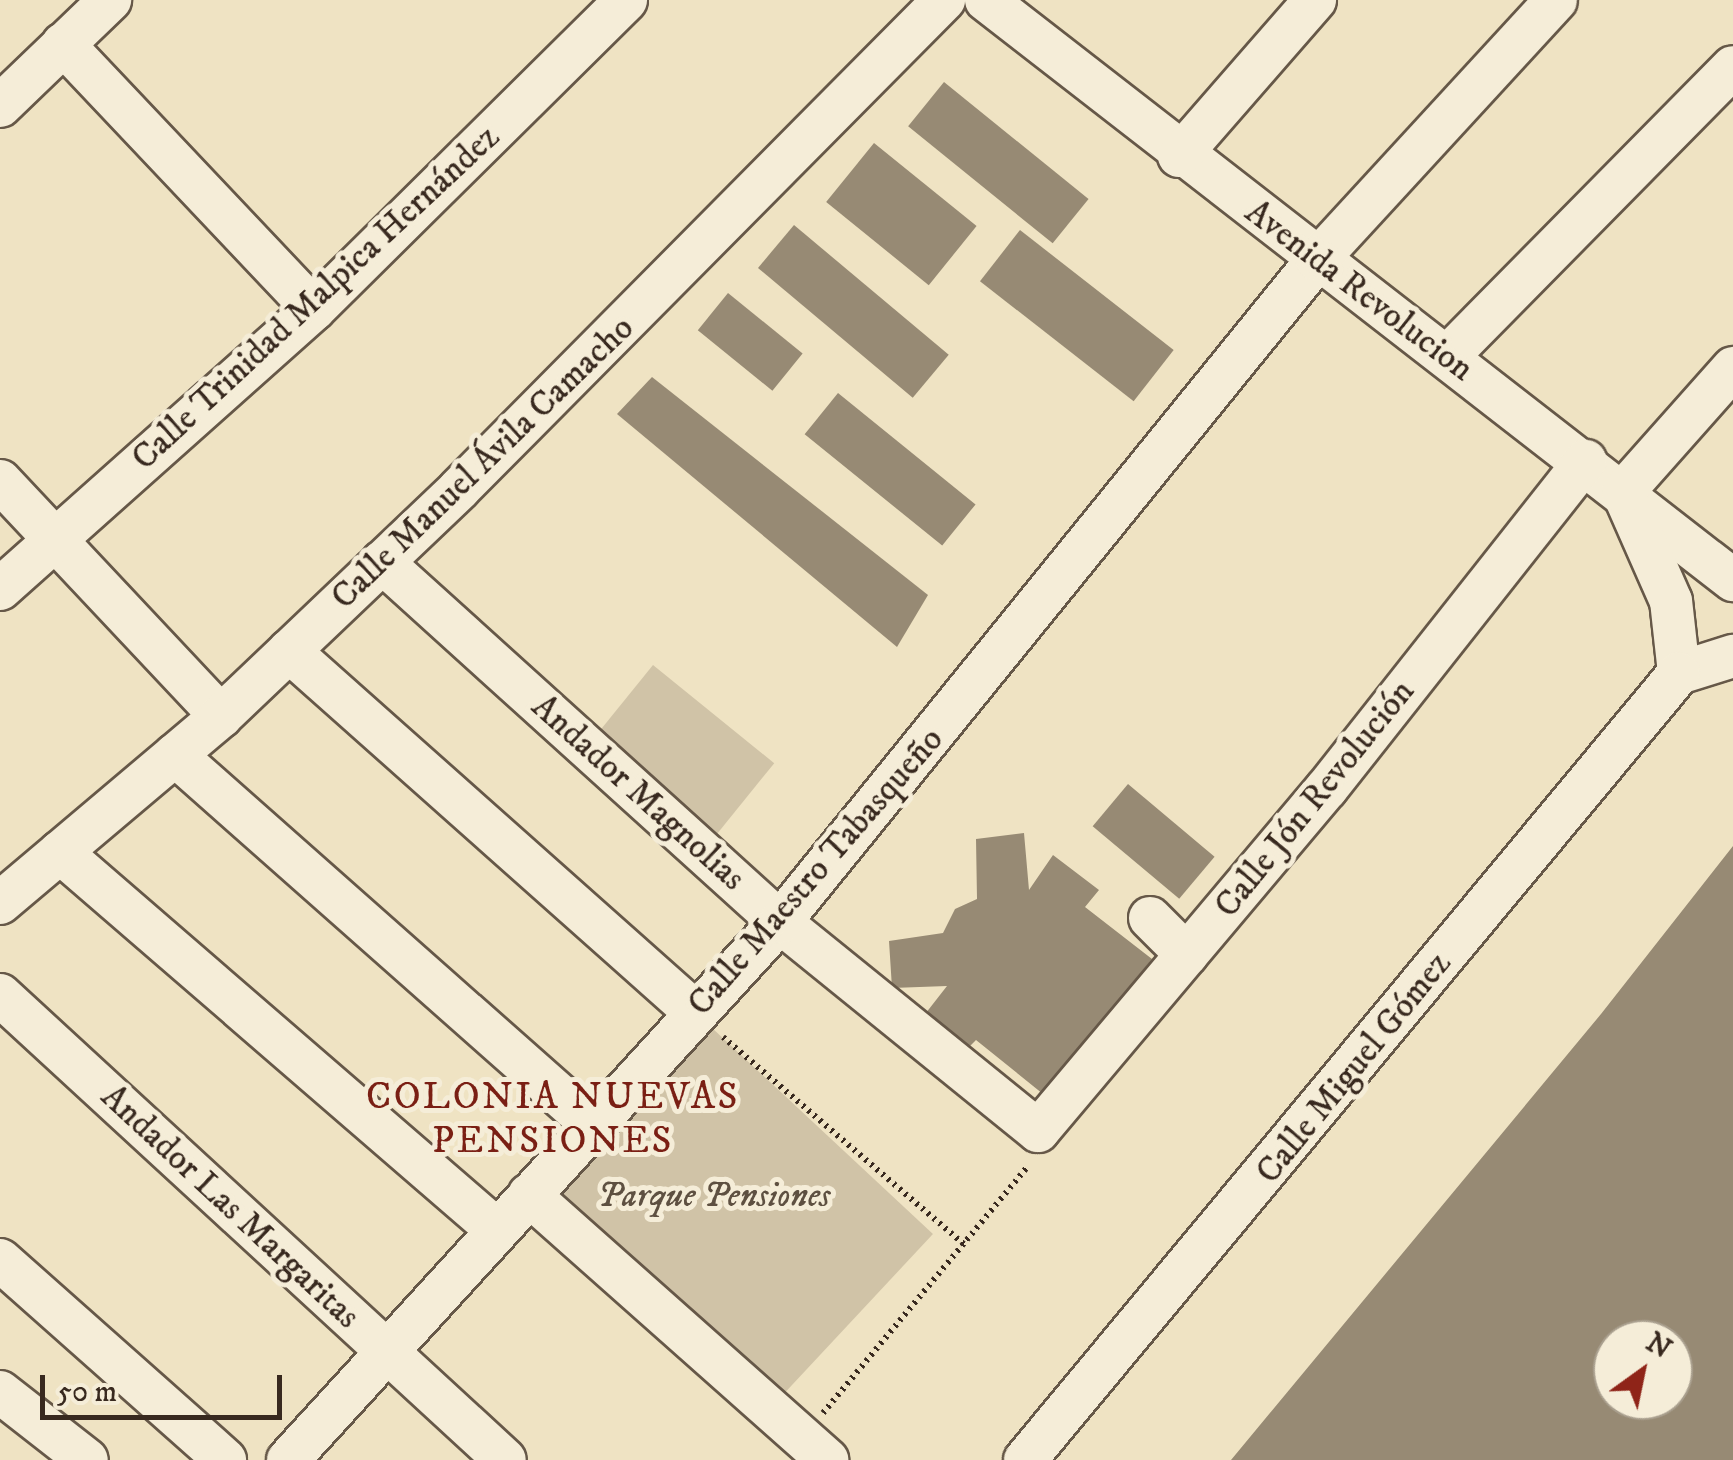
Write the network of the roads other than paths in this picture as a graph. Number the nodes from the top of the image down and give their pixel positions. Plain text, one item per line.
1 (110, 0) edge
2 (626, 0) edge
3 (944, 0) edge
4 (986, 0) edge
5 (1315, 0) edge
6 (1556, 0) edge
7 (63, 44) junction
8 (1733, 68) edge
9 (0, 106) edge
10 (1180, 156) junction
11 (1317, 260) junction
12 (314, 309) junction
13 (1447, 357) junction
14 (1732, 375) edge
15 (1586, 461) junction
16 (0, 482) edge
17 (1623, 492) junction
18 (56, 539) junction
19 (382, 562) junction
20 (1733, 580) edge
21 (0, 589) edge
22 (289, 651) junction
23 (1733, 656) edge
24 (1679, 673) junction
25 (220, 716) junction
26 (175, 755) junction
27 (60, 852) junction
28 (0, 903) edge
29 (1150, 918) dead end
30 (780, 922) junction
31 (1187, 955) junction
32 (0, 995) edge
33 (696, 1013) junction
34 (593, 1125) junction
35 (1038, 1131) joint
36 (529, 1195) junction
37 (497, 1230) junction
38 (0, 1260) edge
39 (386, 1350) junction
40 (0, 1392) edge
41 (815, 1448) edge
42 (87, 1460) edge
43 (226, 1460) edge
44 (288, 1460) edge
45 (505, 1460) edge
46 (1024, 1460) edge

1 - 7 street
2 - 12 street, Calle Trinidad Malpica Hernández
3 - 19 street, Calle Manuel Ávila Camacho
4 - 10 street, Avenida Revolucion
5 - 10 street
6 - 11 street, Calle Maestro Tabasqueño
7 - 9 street
7 - 12 street
8 - 13 street
10 - 11 street, Avenida Revolucion
11 - 13 street, Avenida Revolucion
11 - 30 street, Calle Maestro Tabasqueño
12 - 18 street, Calle Trinidad Malpica Hernández
13 - 15 street, Avenida Revolucion
14 - 17 street
15 - 17 street, Avenida Revolucion
15 - 31 street, Calle Jón Revolución
16 - 18 street
17 - 20 street, Avenida Revolucion
17 - 24 street
18 - 21 street, Calle Trinidad Malpica Hernández
18 - 25 street
19 - 22 street, Calle Manuel Ávila Camacho
19 - 30 street, Andador Magnolias
22 - 25 street, Calle Manuel Ávila Camacho
22 - 33 street
23 - 24 street
24 - 46 street, Calle Miguel Gómez
25 - 26 street, Calle Manuel Ávila Camacho
26 - 27 street, Calle Manuel Ávila Camacho
26 - 34 street
27 - 28 street, Calle Manuel Ávila Camacho
27 - 37 street
29 - 31 street
30 - 33 street, Calle Maestro Tabasqueño
30 - 35 street, Andador Magnolias
31 - 35 street, Calle Jón Revolución
32 - 39 street, Andador Las Margaritas
33 - 34 street, Calle Maestro Tabasqueño
34 - 36 street, Calle Maestro Tabasqueño
36 - 37 street, Calle Maestro Tabasqueño
36 - 41 street
37 - 39 street, Calle Maestro Tabasqueño
38 - 43 street
39 - 44 street, Calle Maestro Tabasqueño
39 - 45 street, Andador Las Margaritas
40 - 42 street

